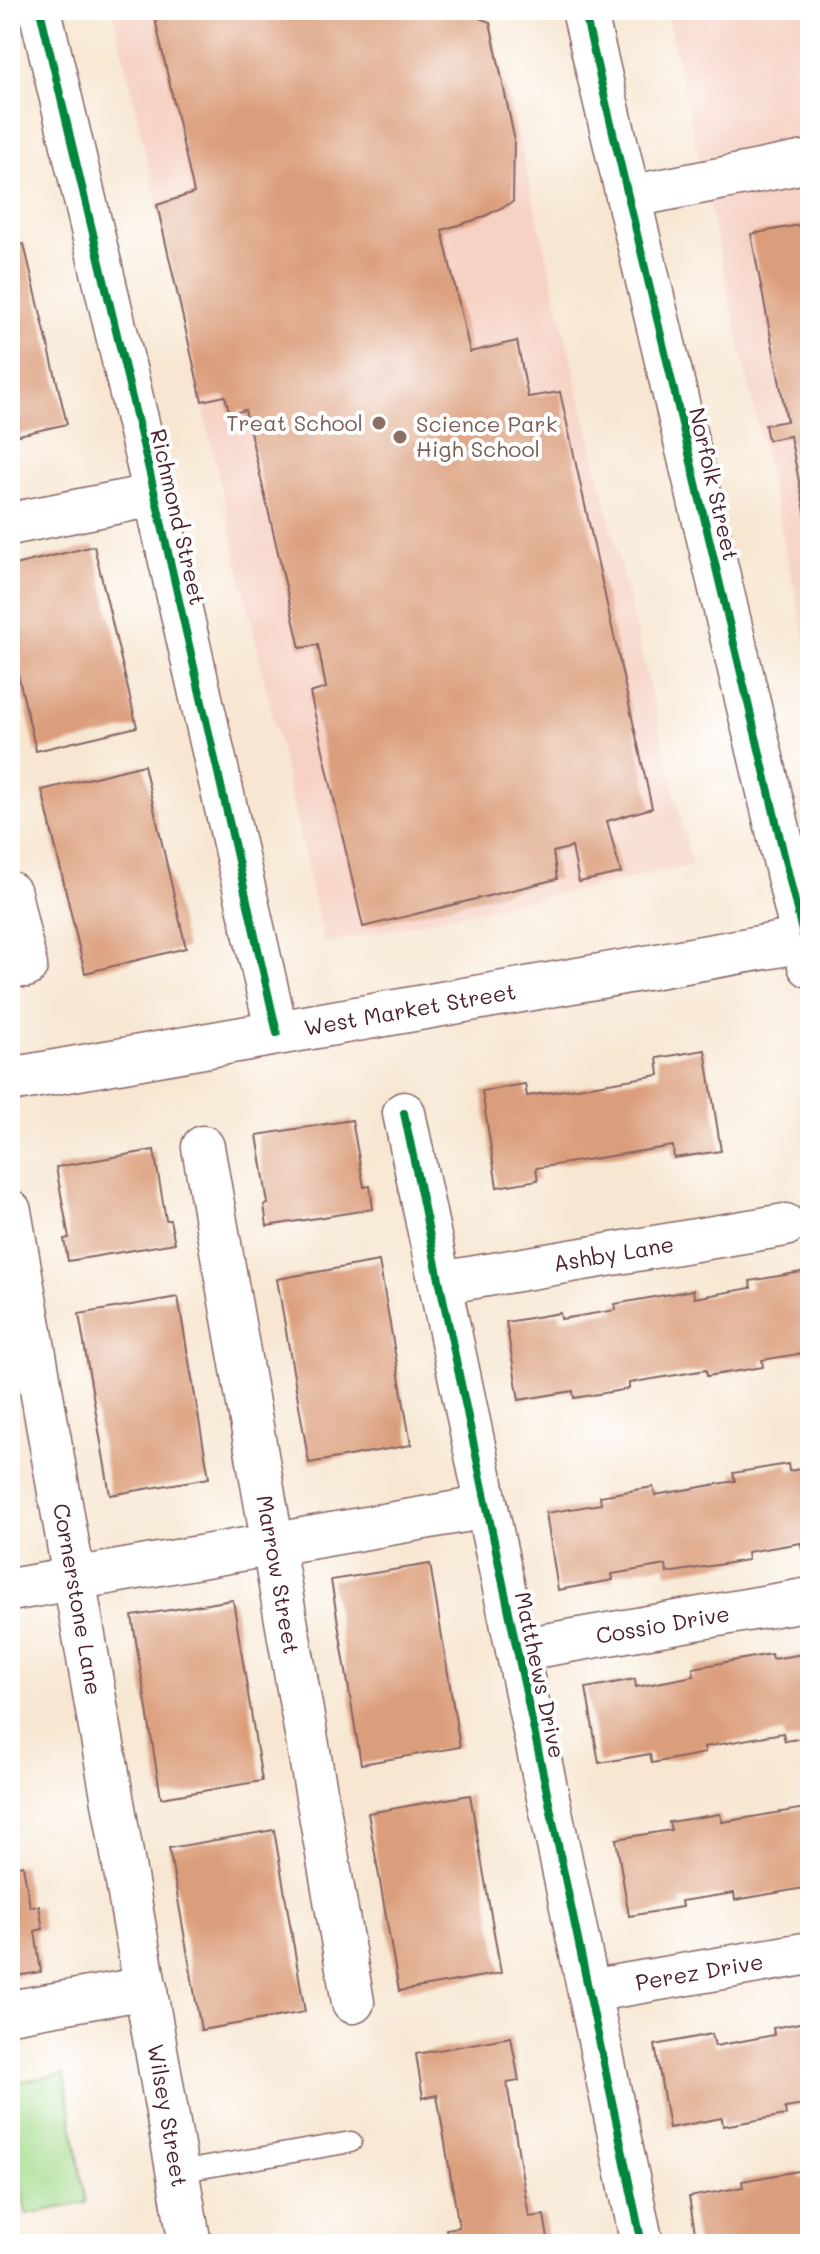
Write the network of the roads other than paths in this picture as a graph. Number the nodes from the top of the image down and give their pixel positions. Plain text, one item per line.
1 (40, 10) edge
2 (584, 10) edge
3 (810, 161) edge
4 (628, 197) junction
5 (155, 495) junction
6 (10, 524) edge
7 (10, 893) edge
8 (808, 948) edge
9 (26, 966) dead end
10 (277, 1033) junction
11 (10, 1080) edge
12 (404, 1113) dead end
13 (203, 1147) dead end
14 (10, 1211) edge
15 (785, 1225) dead end
16 (440, 1283) junction
17 (487, 1507) junction
18 (273, 1544) junction
19 (75, 1579) junction
20 (10, 1590) edge
21 (810, 1599) edge
22 (517, 1650) junction
23 (810, 1953) edge
24 (146, 1988) junction
25 (589, 1991) junction
26 (353, 2002) dead end
27 (10, 2012) edge
28 (351, 2142) dead end
29 (178, 2172) junction
30 (190, 2244) edge
31 (642, 2244) edge

1 - 5 street, Richmond Street
2 - 4 main road, Norfolk Street
3 - 4 street
4 - 8 main road, Norfolk Street
5 - 6 street
5 - 10 street, Richmond Street
7 - 9 street
8 - 10 main road, West Market Street
10 - 11 main road, West Market Street
12 - 16 street, Matthews Drive
13 - 18 street, Marrow Street
14 - 19 street, Cornerstone Lane
15 - 16 street, Ashby Lane
16 - 17 street, Matthews Drive
17 - 18 street
17 - 22 street, Matthews Drive
18 - 19 street
18 - 26 street, Marrow Street
19 - 20 street
19 - 24 street, Cornerstone Lane
21 - 22 street, Cossio Drive
22 - 25 street, Matthews Drive
23 - 25 street, Perez Drive
24 - 27 street
24 - 29 street, Wilsey Street
25 - 31 street, Matthews Drive
28 - 29 lane
29 - 30 street, Wilsey Street

